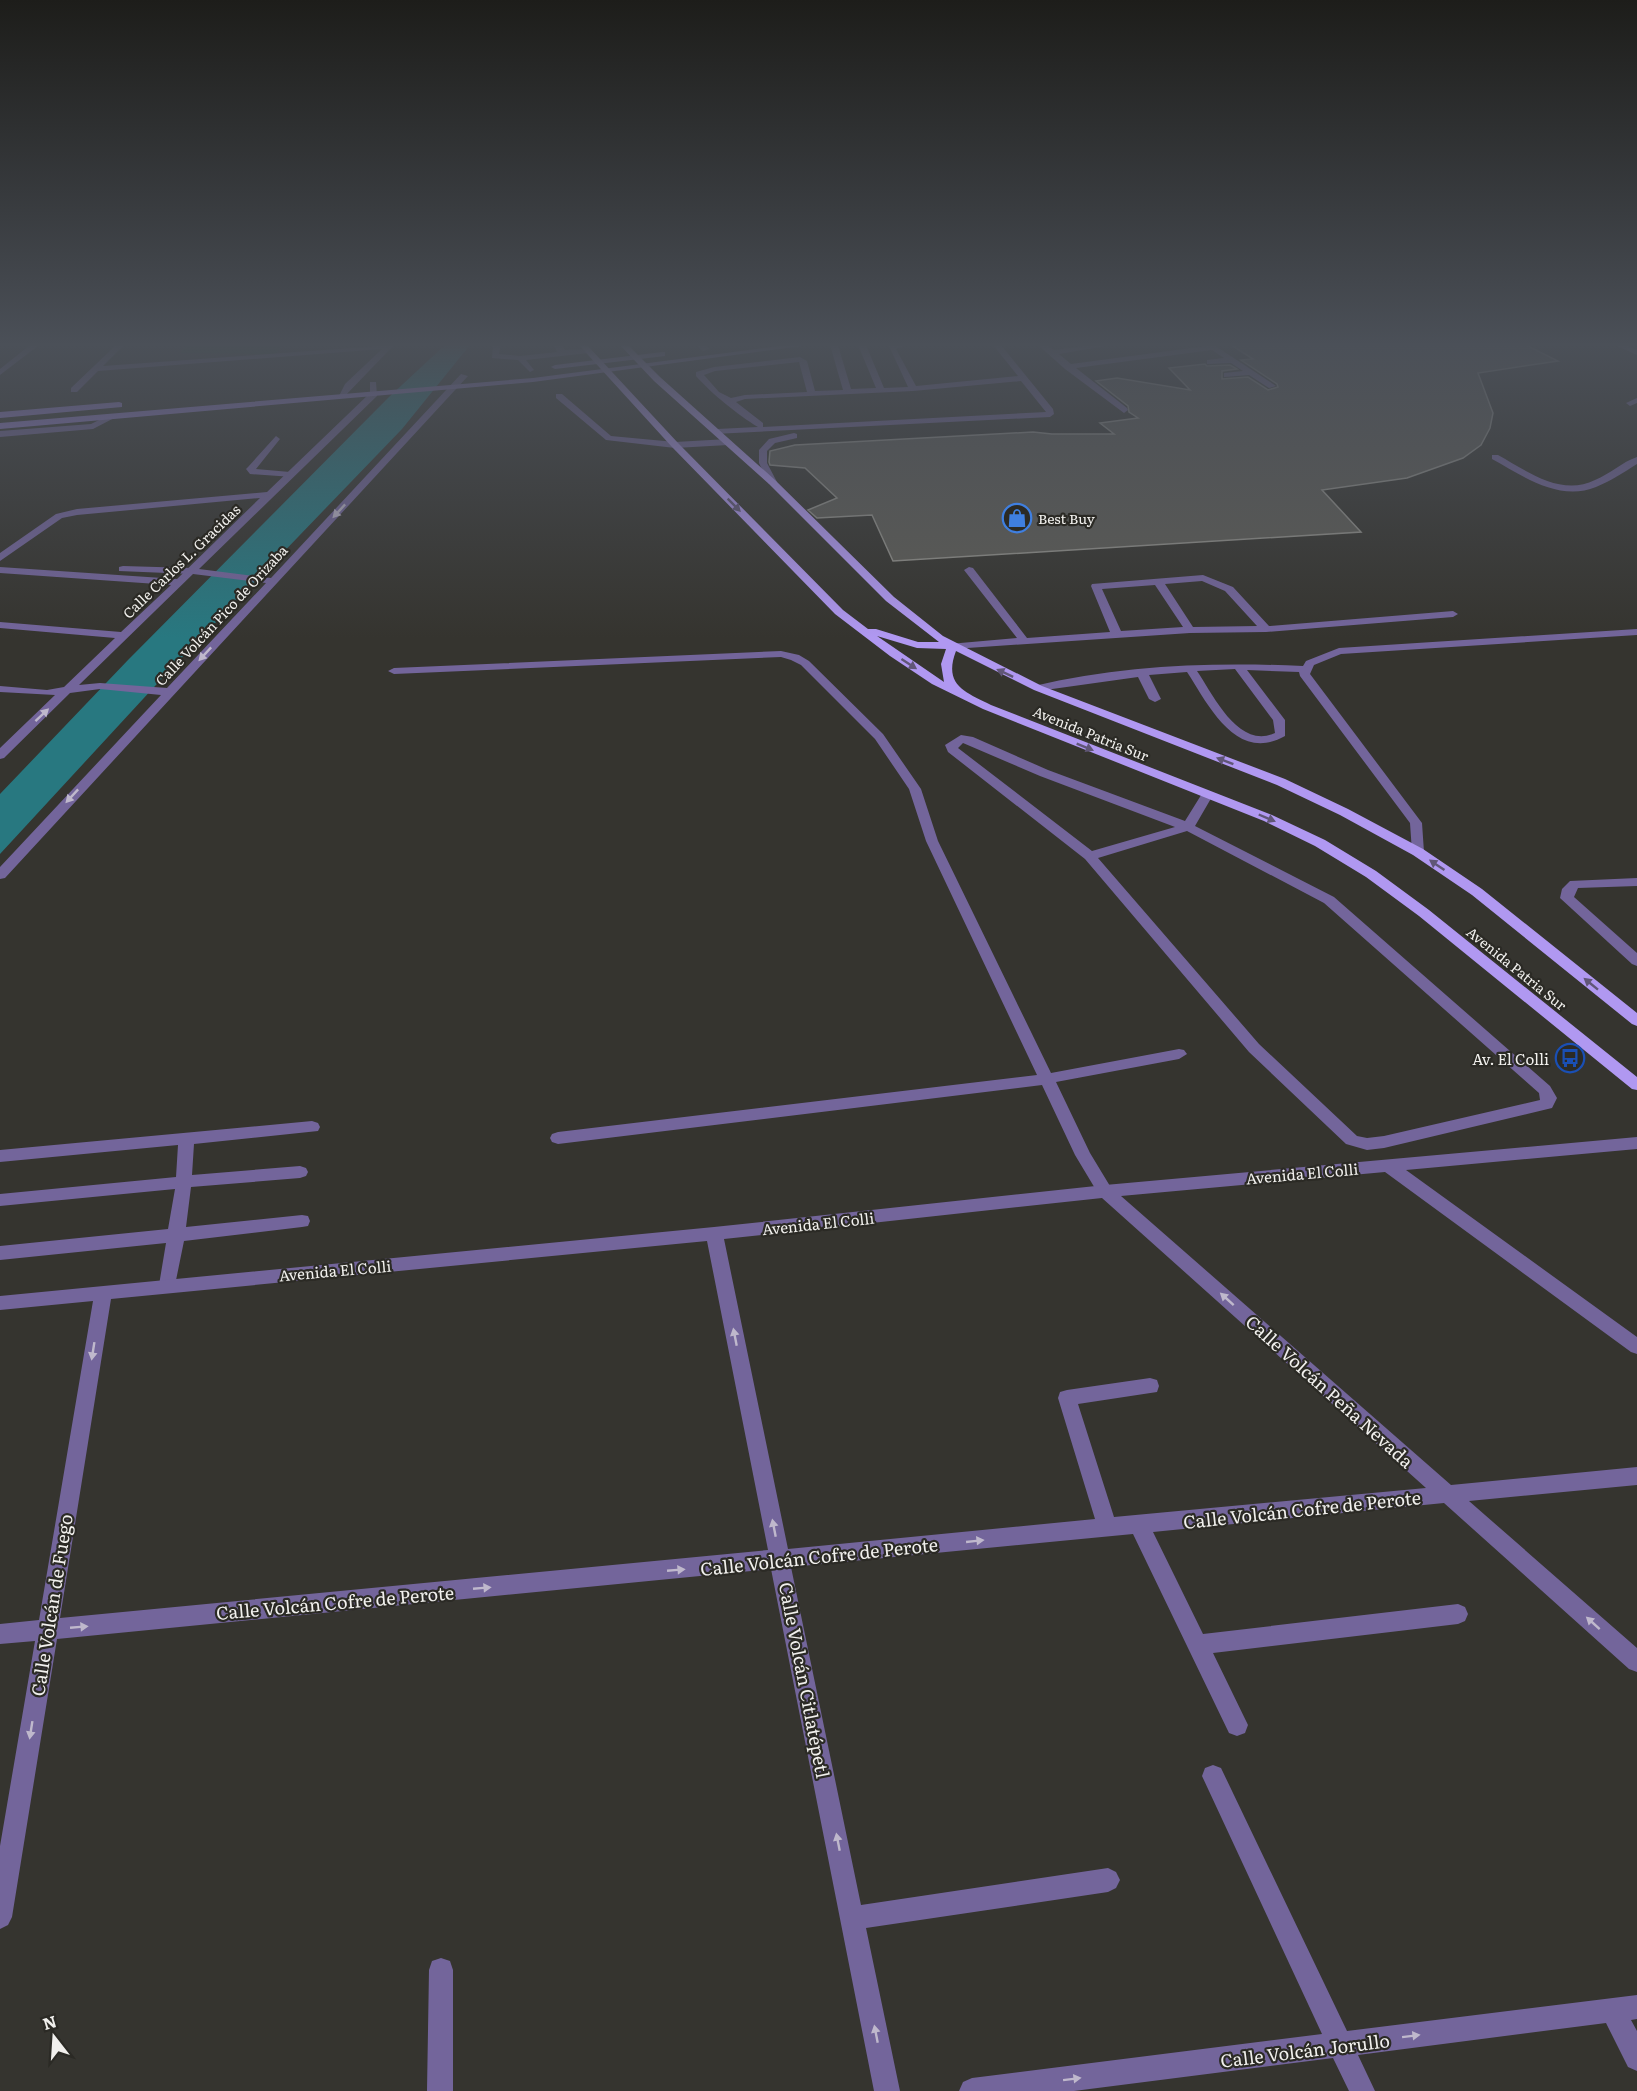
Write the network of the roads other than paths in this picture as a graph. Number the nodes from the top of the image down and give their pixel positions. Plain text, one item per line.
1 (728, 442) edge
2 (273, 443) edge
3 (321, 443) edge
4 (401, 443) edge
5 (652, 443) edge
6 (673, 443) edge
7 (718, 443) edge
8 (770, 443) edge
9 (675, 445) junction
10 (1495, 457) dead end
11 (1637, 460) edge
12 (290, 475) junction
13 (772, 482) junction
14 (267, 495) junction
15 (0, 558) edge
16 (123, 569) dead end
17 (0, 570) edge
18 (969, 570) dead end
19 (191, 571) junction
20 (268, 580) junction
21 (1157, 580) junction
22 (179, 582) junction
23 (1453, 614) dead end
24 (0, 625) edge
25 (858, 626) junction
26 (1266, 629) junction
27 (1190, 630) junction
28 (1637, 632) edge
29 (124, 636) junction
30 (1117, 636) junction
31 (1025, 642) junction
32 (953, 646) junction
33 (1238, 666) junction
34 (1190, 669) junction
35 (1306, 669) junction
36 (394, 671) dead end
37 (1142, 674) junction
38 (1038, 688) junction
39 (0, 689) edge
40 (68, 691) junction
41 (169, 692) junction
42 (957, 693) junction
43 (1155, 699) dead end
44 (0, 755) edge
45 (1207, 795) junction
46 (1188, 827) junction
47 (1418, 852) junction
48 (1090, 856) junction
49 (0, 874) edge
50 (1637, 882) edge
51 (1637, 961) edge
52 (1637, 1021) edge
53 (1179, 1054) dead end
54 (1046, 1079) junction
55 (1637, 1085) edge
56 (312, 1127) dead end
57 (558, 1138) dead end
58 (186, 1139) junction
59 (1637, 1143) edge
60 (0, 1156) edge
61 (1389, 1166) junction
62 (300, 1172) dead end
63 (184, 1182) junction
64 (1105, 1191) junction
65 (0, 1200) edge
66 (302, 1221) dead end
67 (714, 1234) junction
68 (176, 1235) junction
69 (0, 1253) edge
70 (168, 1286) junction
71 (103, 1293) junction
72 (0, 1303) edge
73 (1637, 1347) edge
74 (1150, 1386) dead end
75 (1637, 1476) edge
76 (1447, 1494) junction
77 (1139, 1525) junction
78 (1108, 1528) junction
79 (780, 1560) junction
80 (1458, 1614) dead end
81 (47, 1630) junction
82 (0, 1634) edge
83 (1197, 1645) junction
84 (1637, 1662) edge
85 (1237, 1725) dead end
86 (1213, 1776) dead end
87 (1108, 1880) dead end
88 (0, 1917) edge
89 (853, 1918) junction
90 (441, 1970) dead end
91 (1625, 2008) edge
92 (1341, 2046) junction
93 (1637, 2058) edge
94 (440, 2091) edge
95 (887, 2091) edge
96 (972, 2091) edge
97 (1362, 2091) edge

1 - 13 main road, Avenida Patria Sur
2 - 12 street
3 - 12 street, Calle Carlos L. Gracidas
4 -> 20 street, Calle Volcán Pico de Orizaba
5 - 9 street
6 - 9 main road, Avenida Patria Sur
7 - 9 street
8 - 13 street
9 -> 25 main road, Avenida Patria Sur
10 - 11 street
12 - 14 street, Calle Carlos L. Gracidas
13 - 32 main road, Avenida Patria Sur
14 - 15 street
14 - 19 street, Calle Carlos L. Gracidas
16 - 19 street
17 - 22 street
18 - 31 street
19 - 20 street
19 - 22 street, Calle Carlos L. Gracidas
20 -> 41 street, Calle Volcán Pico de Orizaba
21 - 26 street
21 - 27 street
21 - 30 street
22 - 29 street, Calle Carlos L. Gracidas
23 - 26 street
24 - 29 street
25 - 32 main road
25 -> 42 main road, Avenida Patria Sur
26 - 27 street
27 - 30 street
28 - 35 street
29 - 40 street, Calle Carlos L. Gracidas
30 - 31 street
31 - 32 street
38 -> 32 main road, Avenida Patria Sur
32 - 42 main road
33 - 34 street
33 - 34 street
33 - 35 street
34 - 37 street
35 - 47 street
36 - 54 street, Calle Volcán Peña Nevada
37 - 38 street
37 - 43 street
47 -> 38 main road, Avenida Patria Sur
39 - 40 street
40 - 41 street
44 -> 40 street, Calle Carlos L. Gracidas
41 -> 49 street, Calle Volcán Pico de Orizaba
42 -> 45 main road, Avenida Patria Sur
45 - 46 street
45 -> 55 main road, Avenida Patria Sur
46 - 48 street
46 - 48 street
46 - 48 street
52 -> 47 main road, Avenida Patria Sur
50 - 51 street
53 - 54 street
54 - 57 street
54 - 64 street, Calle Volcán Peña Nevada
56 - 58 street
58 - 60 street
58 - 63 street
59 - 61 street, Avenida El Colli
61 - 64 street, Avenida El Colli
61 - 73 street
62 - 63 street
63 - 65 street
63 - 68 street
64 - 67 street, Avenida El Colli
76 -> 64 street, Calle Volcán Peña Nevada
66 - 68 street
67 - 70 street, Avenida El Colli
79 -> 67 street, Calle Volcán Citlatépetl
68 - 69 street
68 - 70 street
70 - 71 street, Avenida El Colli
71 - 72 street, Avenida El Colli
71 -> 81 street, Calle Volcán de Fuego
74 - 78 street
75 - 76 street, Calle Volcán Cofre de Perote
76 - 77 street, Calle Volcán Cofre de Perote
84 -> 76 street, Calle Volcán Peña Nevada
77 - 78 street, Calle Volcán Cofre de Perote
77 - 83 street
79 -> 78 street, Calle Volcán Cofre de Perote
81 -> 79 street, Calle Volcán Cofre de Perote
89 -> 79 street, Calle Volcán Citlatépetl
80 - 83 street
81 - 82 street, Calle Volcán Cofre de Perote
81 -> 88 street, Calle Volcán de Fuego
83 - 85 street
86 - 92 street
87 - 89 street
95 -> 89 street, Calle Volcán Citlatépetl
90 - 94 street
92 -> 91 street, Calle Volcán Jorullo
91 - 93 street
96 -> 92 street, Calle Volcán Jorullo
92 - 97 street

